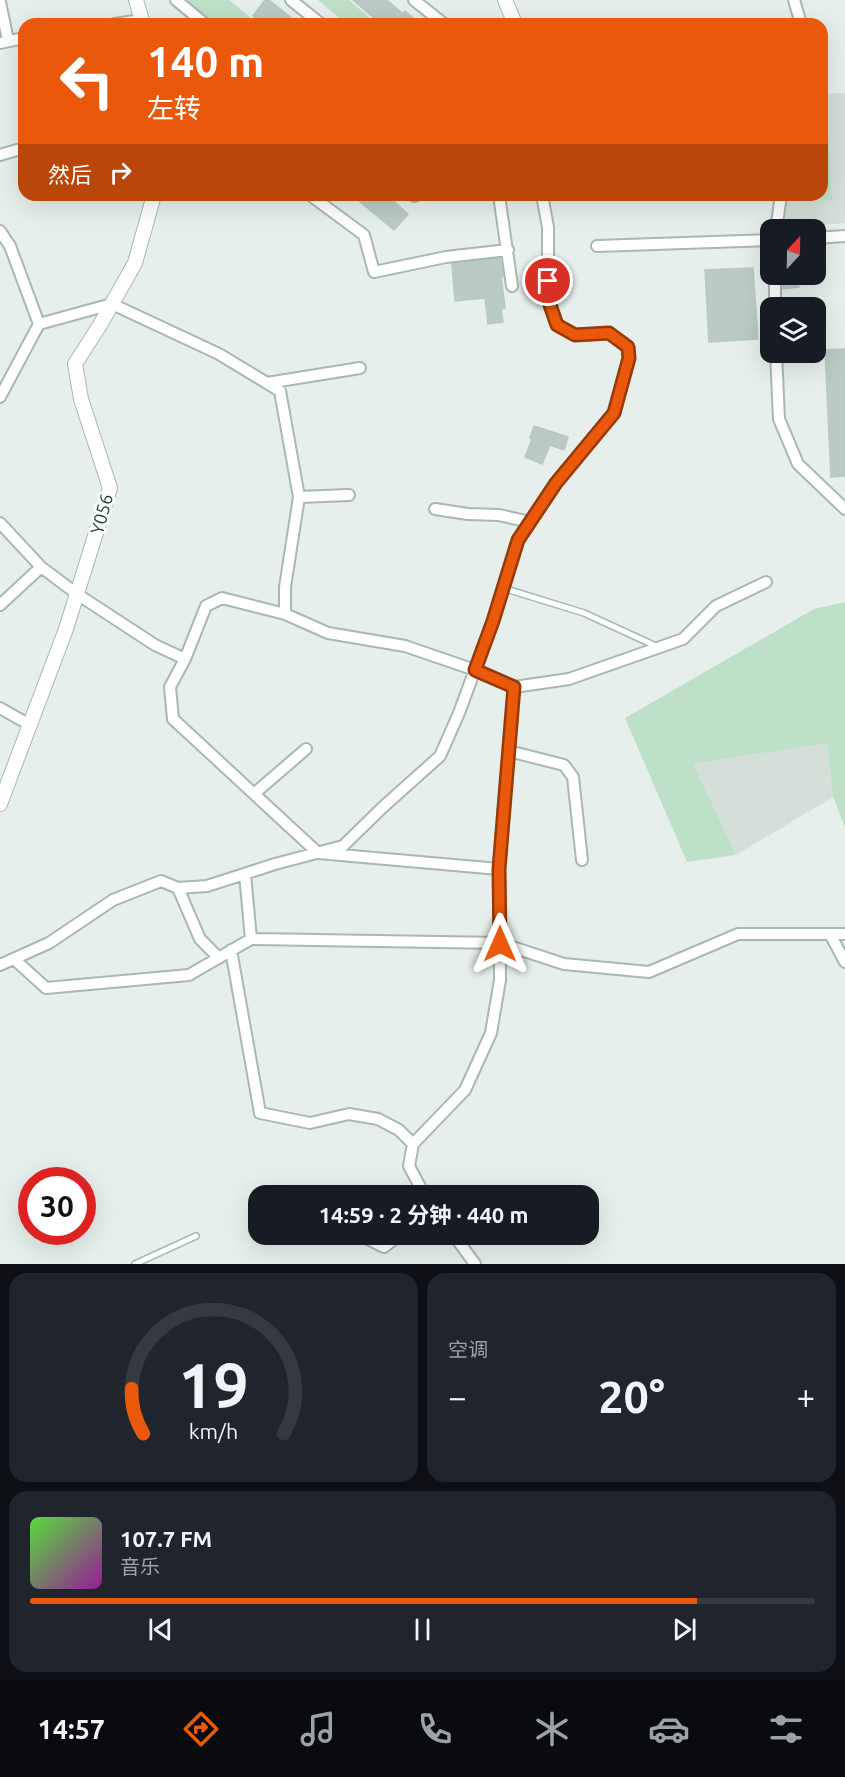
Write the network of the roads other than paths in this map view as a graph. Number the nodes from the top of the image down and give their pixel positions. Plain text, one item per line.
1 (136, 0) edge
2 (176, 0) edge
3 (291, 0) edge
4 (414, 0) edge
5 (505, 0) edge
6 (794, 0) edge
7 (0, 2) edge
8 (142, 18) edge
9 (198, 18) edge
10 (314, 18) edge
11 (436, 18) edge
12 (512, 18) edge
13 (799, 18) edge
14 (4, 41) edge
15 (18, 150) edge
16 (0, 155) edge
17 (152, 201) edge
18 (318, 201) edge
19 (500, 201) edge
20 (543, 201) edge
21 (780, 201) edge
22 (778, 219) edge
23 (0, 231) edge
24 (845, 236) edge
25 (826, 237) edge
26 (760, 240) edge
27 (597, 246) dead end
28 (508, 250) junction
29 (512, 286) dead end
30 (112, 304) junction
31 (39, 324) junction
32 (776, 363) edge
33 (360, 368) dead end
34 (267, 383) junction
35 (0, 397) edge
36 (349, 495) dead end
37 (299, 497) junction
38 (435, 509) dead end
39 (845, 509) edge
40 (530, 522) junction
41 (0, 523) edge
42 (41, 567) junction
43 (766, 582) dead end
44 (503, 588) junction
45 (77, 594) junction
46 (0, 605) edge
47 (285, 614) junction
48 (659, 647) junction
49 (185, 659) junction
50 (475, 670) junction
51 (514, 687) junction
52 (0, 708) edge
53 (30, 725) junction
54 (306, 749) dead end
55 (509, 751) junction
56 (255, 793) junction
57 (0, 804) edge
58 (318, 853) junction
59 (582, 860) dead end
60 (499, 869) junction
61 (245, 874) junction
62 (178, 888) junction
63 (830, 934) junction
64 (845, 934) edge
65 (251, 939) junction
66 (500, 944) junction
67 (231, 950) junction
68 (219, 958) junction
69 (14, 959) junction
70 (845, 962) edge
71 (0, 965) edge
72 (413, 1144) junction
73 (419, 1185) edge
74 (195, 1236) dead end
75 (461, 1245) edge
76 (135, 1264) edge
77 (475, 1264) edge

1 - 8 street
2 - 9 street
3 - 10 street
4 - 11 street
5 - 12 street
6 - 13 street
7 - 14 street
15 - 16 street
17 - 30 street, Y056 / Y056
18 - 28 street
19 - 28 street
20 - 40 street
21 - 22 street
23 - 31 street
24 - 25 street
26 - 27 street
28 - 29 street
30 - 31 street
30 - 34 street
30 - 45 street, Y056 / Y056
31 - 35 street
32 - 39 street
33 - 34 street
34 - 37 street
36 - 37 street
37 - 47 street
38 - 40 street
40 - 44 street
41 - 42 street
42 - 45 street
42 - 46 street
43 - 48 street
44 - 48 lane
44 - 50 street
45 - 49 street
45 - 53 street, Y056 / Y056
47 - 49 street
47 - 50 street
48 - 51 street
49 - 56 street
50 - 51 street
50 - 58 street
51 - 55 street
52 - 53 street
53 - 57 street, Y056 / Y056
54 - 56 street
55 - 59 street
55 - 60 street
56 - 58 street
58 - 60 street
58 - 61 street
60 - 66 street
61 - 62 street
61 - 65 street
62 - 68 street
62 - 69 street
63 - 64 street
63 - 66 street
63 - 70 street
65 - 66 street
65 - 67 street
66 - 72 street
67 - 68 street
67 - 72 street
68 - 69 street
69 - 71 street
72 - 73 street
74 - 76 lane
75 - 77 street

